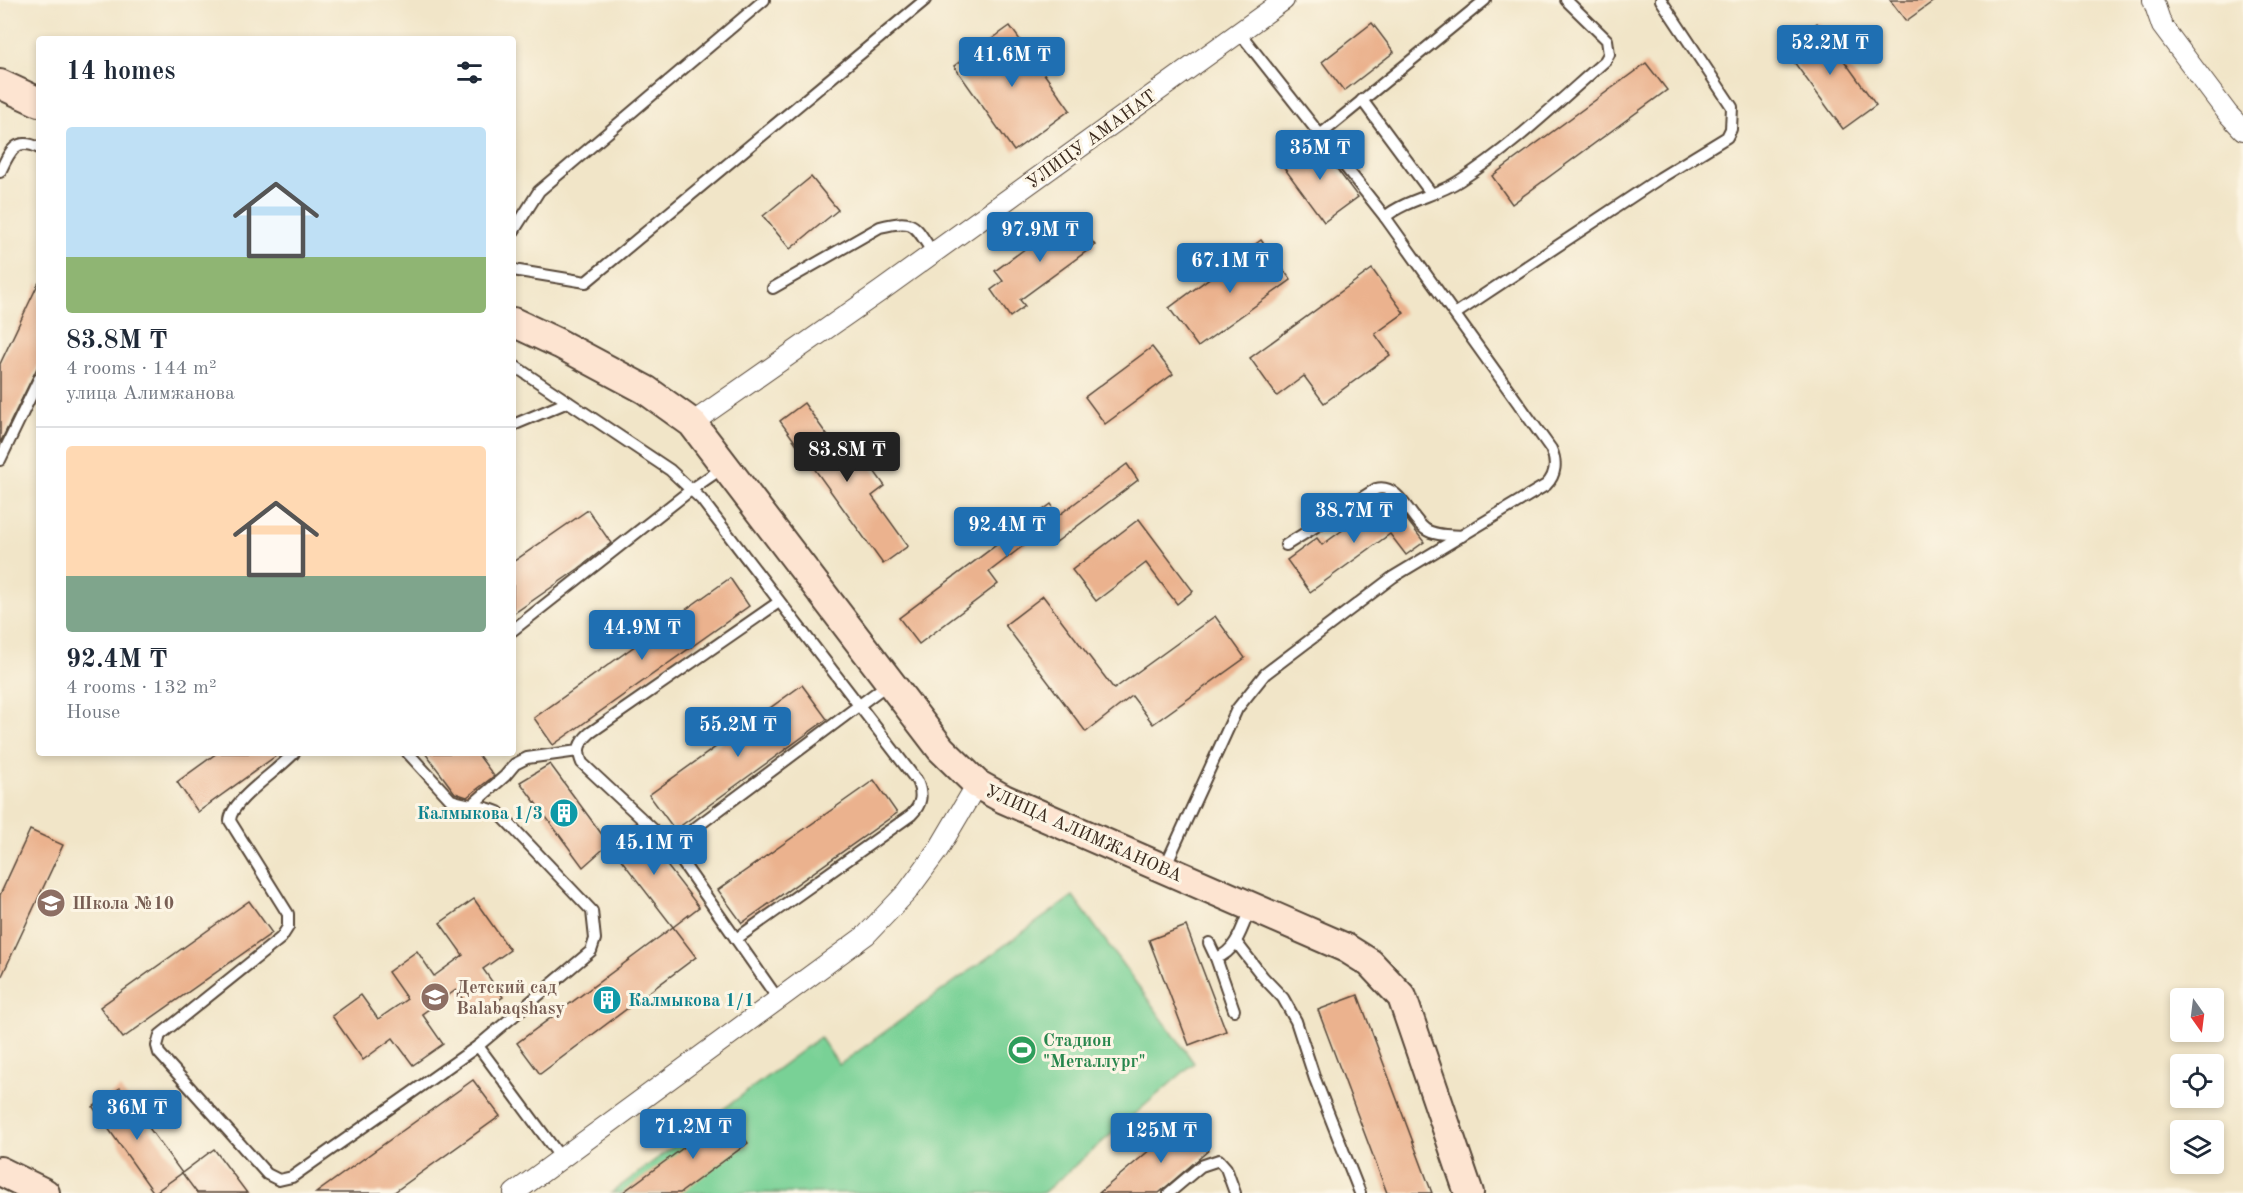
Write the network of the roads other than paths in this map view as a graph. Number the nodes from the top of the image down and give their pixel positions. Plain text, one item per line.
1 (764, 0) edge
2 (925, 0) edge
3 (1284, 0) edge
4 (1485, 0) edge
5 (1566, 0) edge
6 (1661, 0) edge
7 (2153, 0) edge
8 (1239, 32) junction
9 (0, 84) edge
10 (1362, 100) junction
11 (36, 101) edge
12 (2243, 130) edge
13 (1320, 135) junction
14 (36, 146) edge
15 (0, 172) edge
16 (1431, 193) junction
17 (1385, 216) junction
18 (516, 227) edge
19 (933, 253) junction
20 (516, 270) edge
21 (772, 288) dead end
22 (1455, 314) junction
23 (516, 323) edge
24 (516, 367) edge
25 (36, 385) edge
26 (568, 402) junction
27 (692, 423) junction
28 (516, 424) edge
29 (0, 460) edge
30 (724, 467) junction
31 (692, 489) junction
32 (1463, 536) junction
33 (1286, 545) dead end
34 (779, 602) junction
35 (516, 628) edge
36 (891, 681) junction
37 (858, 706) junction
38 (578, 751) junction
39 (291, 756) edge
40 (411, 756) edge
41 (976, 784) junction
42 (473, 804) junction
43 (671, 846) junction
44 (1164, 869) junction
45 (1251, 906) junction
46 (736, 939) junction
47 (1236, 942) junction
48 (1209, 943) dead end
49 (1215, 958) junction
50 (778, 999) junction
51 (1234, 1010) dead end
52 (478, 1046) junction
53 (561, 1158) junction
54 (0, 1171) edge
55 (45, 1193) edge
56 (514, 1193) edge
57 (1169, 1193) edge
58 (1235, 1193) edge
59 (1360, 1193) edge
60 (1469, 1193) edge

1 - 18 lane
2 - 20 lane
3 - 8 street, УЛИЦУ АМАНАТ
4 - 10 lane
5 - 16 lane
6 - 22 lane
7 - 12 street
8 - 13 lane
8 - 19 street, УЛИЦУ АМАНАТ
9 - 11 street
10 - 13 lane
10 - 16 lane
13 - 17 lane
14 - 15 lane
16 - 17 lane
17 - 22 lane
19 - 21 lane
19 - 27 street, УЛИЦУ АМАНАТ
22 - 32 lane
23 - 27 street, УЛИЦА АЛИМЖАНОВА
24 - 26 lane
25 - 29 lane
26 - 28 lane
26 - 31 lane
27 - 30 street, УЛИЦА АЛИМЖАНОВА
30 - 31 lane
30 - 36 street, УЛИЦА АЛИМЖАНОВА
31 - 34 lane
31 - 35 lane
32 - 33 lane
32 - 44 lane
34 - 37 lane
34 - 38 lane
36 - 37 lane
36 - 41 street, УЛИЦА АЛИМЖАНОВА
37 - 43 lane
37 - 46 lane
38 - 42 lane
38 - 43 lane
39 - 52 lane
40 - 42 lane
41 - 44 street, УЛИЦА АЛИМЖАНОВА
41 - 50 street
42 - 52 lane
43 - 46 lane
44 - 45 street, УЛИЦА АЛИМЖАНОВА
45 - 47 lane
45 - 60 street, УЛИЦА АЛИМЖАНОВА
46 - 50 lane
47 - 49 lane
47 - 59 lane
48 - 49 lane
49 - 51 lane
50 - 53 street
52 - 53 lane
53 - 56 street
54 - 55 street
57 - 58 lane

